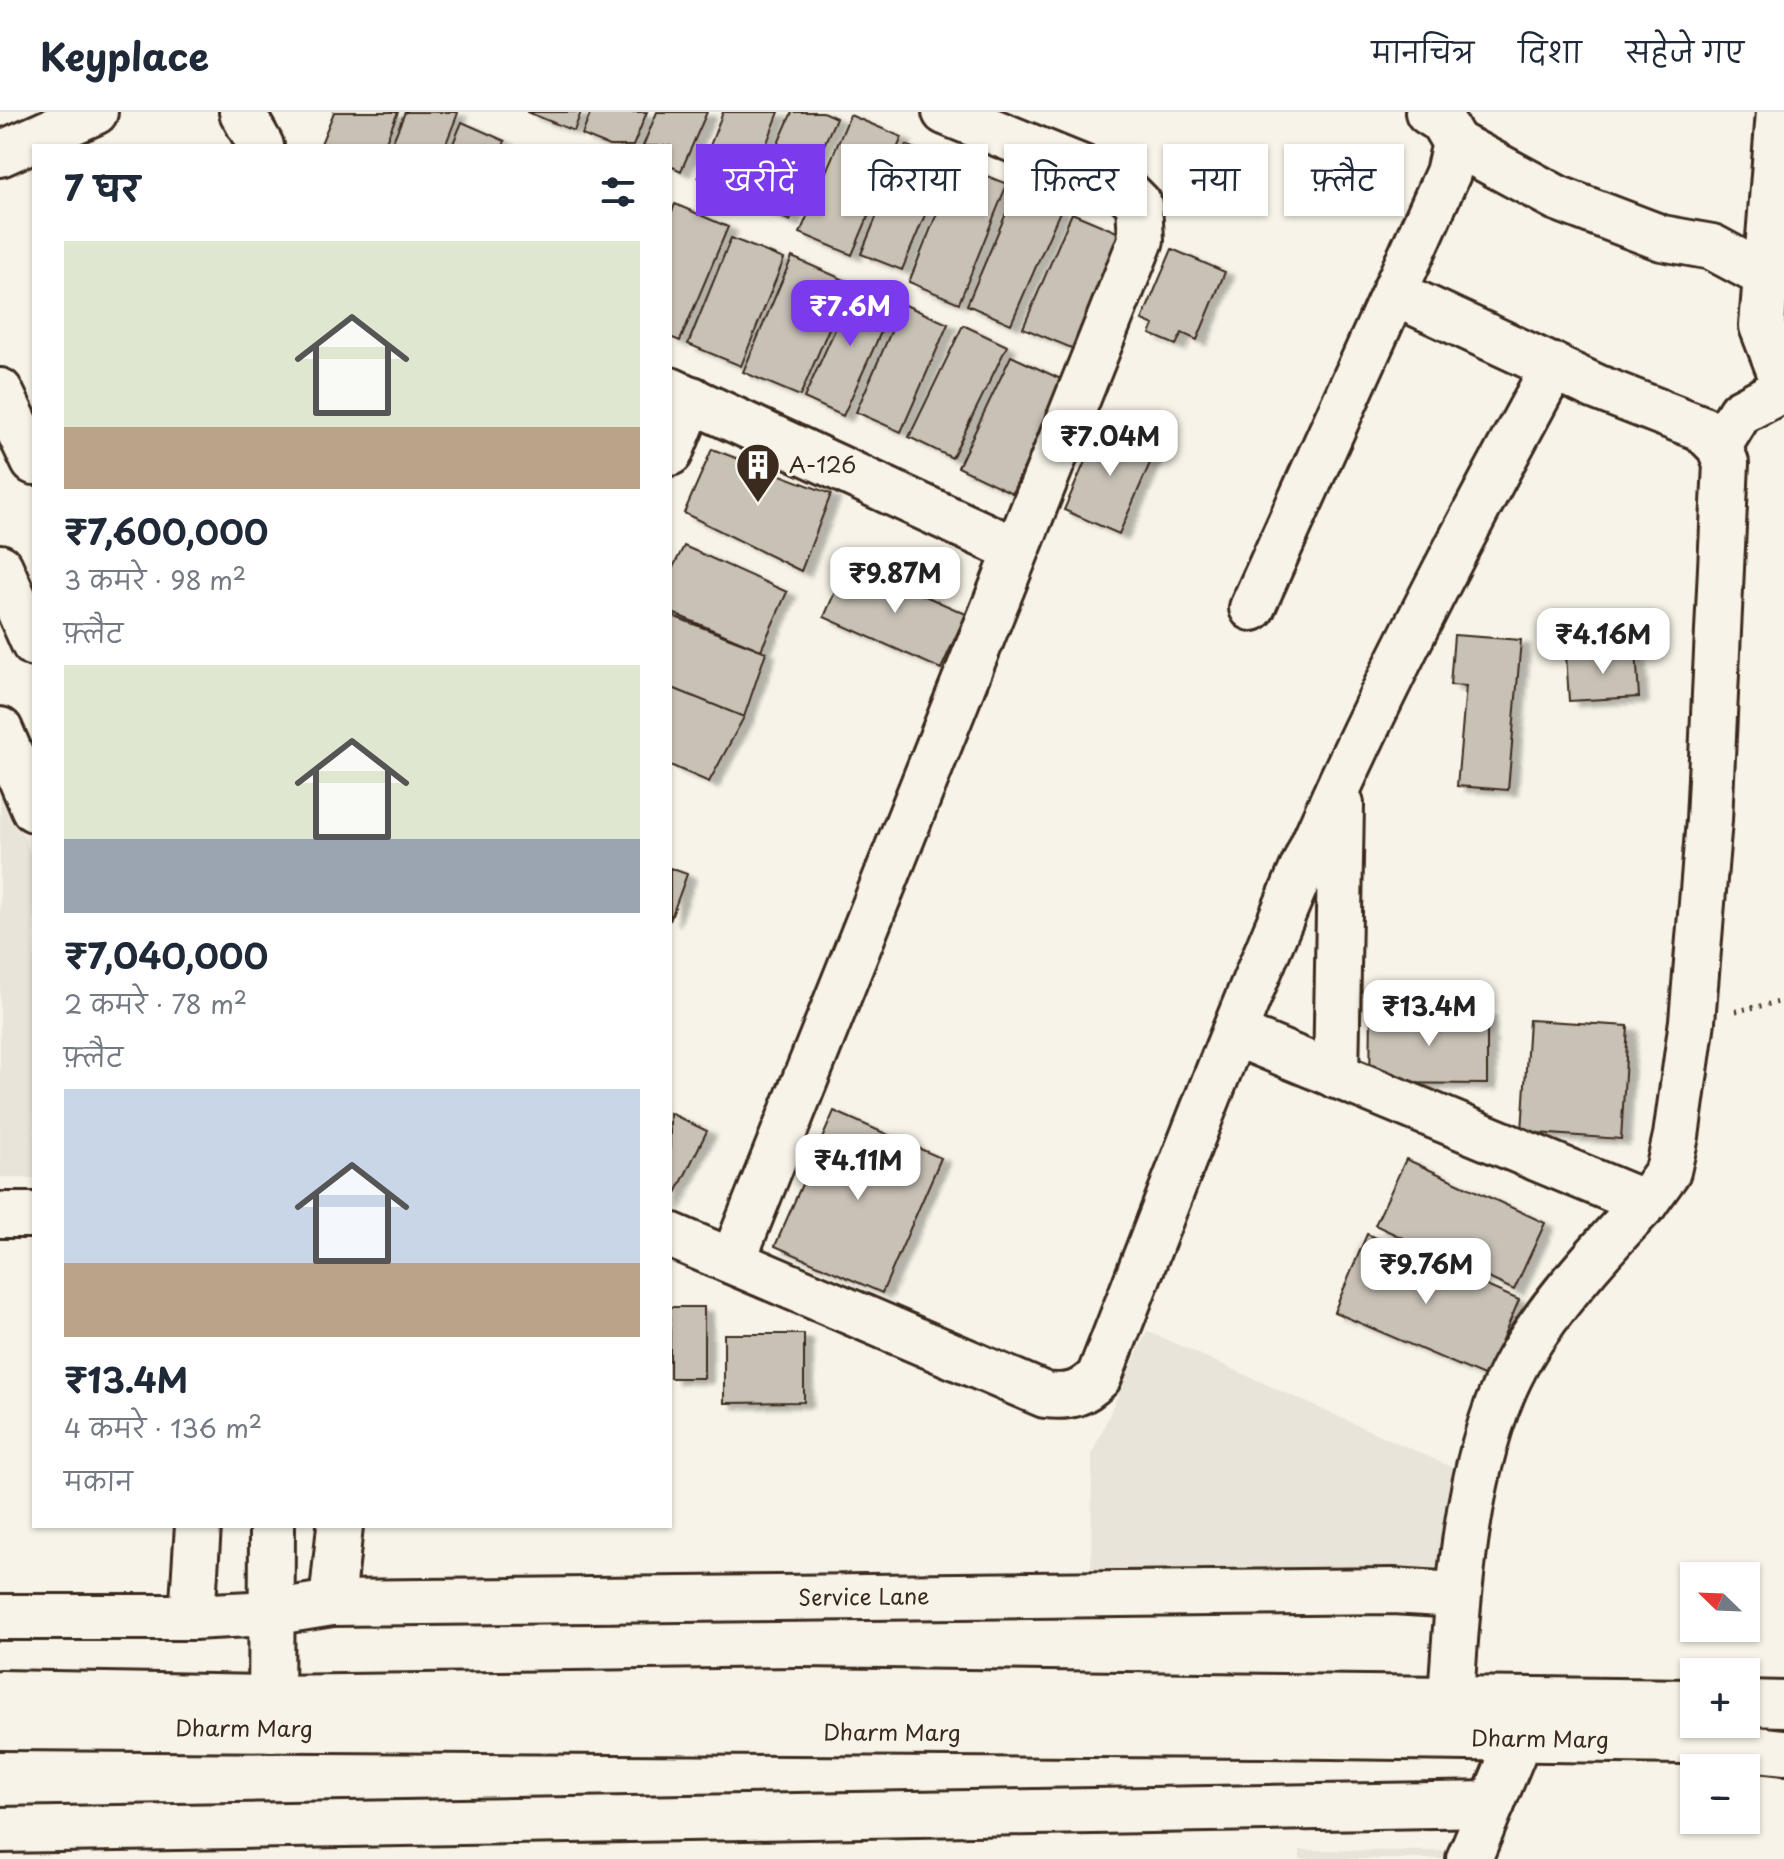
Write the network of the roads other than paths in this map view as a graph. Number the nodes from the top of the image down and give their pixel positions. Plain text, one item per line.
1 (95, 112) edge
2 (242, 112) edge
3 (945, 112) edge
4 (1779, 112) edge
5 (1442, 128) edge
6 (260, 144) edge
7 (0, 154) edge
8 (1766, 276) junction
9 (1396, 294) junction
10 (1554, 366) junction
11 (1784, 386) edge
12 (0, 391) edge
13 (681, 394) edge
14 (672, 442) edge
15 (1719, 446) junction
16 (32, 458) edge
17 (1016, 550) junction
18 (0, 567) edge
19 (1252, 608) dead end
20 (32, 639) edge
21 (0, 730) edge
22 (1342, 781) junction
23 (32, 804) edge
24 (1234, 1033) junction
25 (1336, 1076) junction
26 (1645, 1203) junction
27 (0, 1215) edge
28 (32, 1215) edge
29 (672, 1236) edge
30 (733, 1260) junction
31 (198, 1528) edge
32 (272, 1528) edge
33 (340, 1528) edge
34 (1457, 1595) junction
35 (332, 1603) junction
36 (270, 1613) junction
37 (0, 1617) edge
38 (192, 1617) junction
39 (0, 1693) edge
40 (1451, 1699) junction
41 (1680, 1702) edge
42 (1760, 1703) edge
43 (1784, 1704) edge
44 (270, 1714) junction
45 (0, 1727) edge
46 (1519, 1739) junction
47 (1784, 1752) edge
48 (1492, 1804) junction
49 (0, 1830) edge
50 (1469, 1859) edge

1 - 7 street
2 - 6 street
3 - 17 street
4 - 8 street
5 - 8 street
5 - 9 street
8 - 11 street
9 - 10 street
9 - 19 street
10 - 15 street
10 - 22 street
11 - 15 street
12 - 16 street
13 - 14 street
13 - 17 street
15 - 26 street
17 - 30 street
18 - 20 street
21 - 23 street
22 - 24 street
22 - 25 street
24 - 25 street
24 - 30 street
25 - 26 street
26 - 34 street
27 - 28 street
29 - 30 street
31 - 38 street
32 - 36 street
33 - 35 street
34 - 35 street, Service Lane
34 - 40 street
35 - 36 street, Service Lane
36 - 38 street, Service Lane
36 - 44 street
37 - 38 street, Service Lane
39 - 44 street, Dharm Marg
40 - 41 street, Dharm Marg
40 - 44 street, Dharm Marg
42 - 43 street
44 - 45 street, Dharm Marg
44 - 46 street, Dharm Marg
46 - 47 street, Dharm Marg
46 - 48 street
48 - 49 street
48 - 50 street

